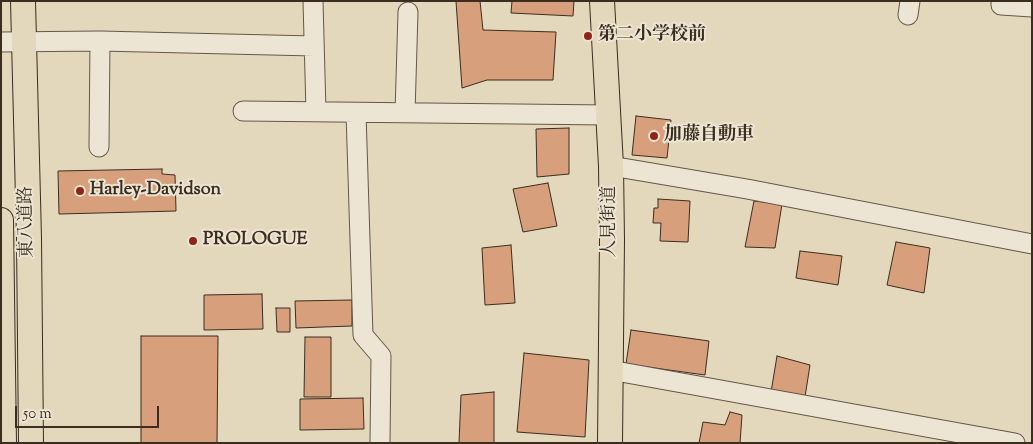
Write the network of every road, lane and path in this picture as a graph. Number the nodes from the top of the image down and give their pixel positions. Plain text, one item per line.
1 (23, 1) edge
2 (314, 1) edge
3 (602, 1) edge
4 (1001, 1) edge
5 (1032, 7) edge
6 (408, 12) dead end
7 (100, 41) junction
8 (13, 42) edge
9 (314, 46) junction
10 (243, 110) dead end
11 (316, 112) junction
12 (356, 113) junction
13 (405, 113) junction
14 (608, 115) junction
15 (99, 146) dead end
16 (611, 166) junction
17 (1, 220) edge
18 (1032, 244) edge
19 (610, 370) junction
20 (958, 438) edge
21 (4, 443) edge
22 (31, 443) edge
23 (380, 443) edge
24 (610, 443) edge
25 (1015, 443) edge

1 - 8 main road, 東八道路
2 - 9 street
3 - 14 main road, 人見街道
4 - 5 street
6 - 13 street
7 - 8 street
7 - 9 street
7 - 15 street
8 - 22 main road, 東八道路
9 - 11 street
10 - 11 street
11 - 12 street
12 - 13 street
12 - 23 street
13 - 14 street
14 - 16 main road, 人見街道
16 - 18 street
16 - 19 main road, 人見街道
17 - 21 main road, 東八道路
19 - 20 street
19 - 24 main road, 人見街道
20 - 25 street

